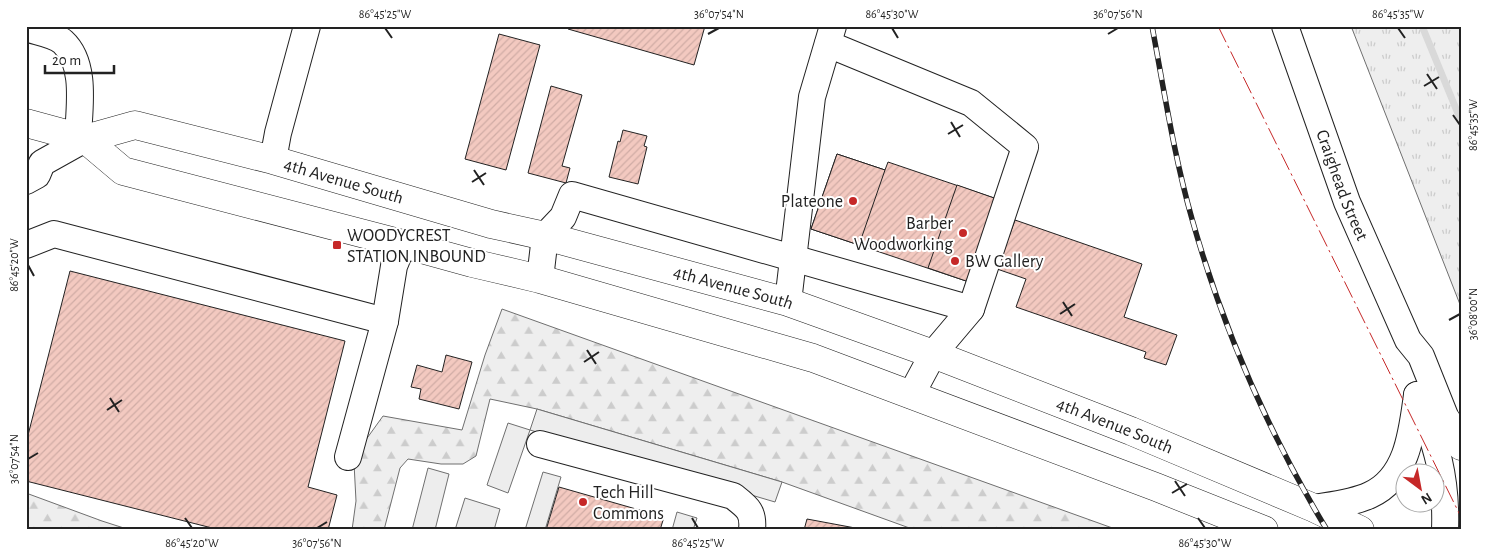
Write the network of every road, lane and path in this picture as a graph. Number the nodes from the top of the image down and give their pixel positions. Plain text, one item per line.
1 (307, 26) edge
2 (1285, 26) edge
3 (26, 28) edge
4 (831, 35) edge
5 (26, 123) edge
6 (82, 138) junction
7 (273, 160) junction
8 (26, 181) edge
9 (545, 236) junction
10 (403, 244) junction
11 (26, 245) edge
12 (793, 258) junction
13 (540, 279) junction
14 (788, 302) junction
15 (971, 310) junction
16 (385, 321) junction
17 (1408, 340) junction
18 (933, 354) junction
19 (1417, 394) junction
20 (911, 395) junction
21 (1447, 421) junction
22 (540, 444) dead end
23 (1461, 446) edge
24 (1461, 456) edge
25 (348, 457) dead end
26 (1314, 508) junction
27 (752, 530) edge
28 (1264, 530) edge
29 (1360, 530) edge
30 (1445, 530) edge

1 - 7 street
2 - 17 street, Craighead Street
3 - 6 street
4 - 12 street
4 - 15 street
5 - 6 main road
6 - 7 main road, 4th Avenue South
6 - 8 street
6 - 10 main road
7 - 9 main road, 4th Avenue South
9 - 12 street
9 - 13 street
9 - 14 main road, 4th Avenue South
10 - 13 main road
10 - 16 street
11 - 16 street
12 - 14 street
12 - 15 street
13 - 20 main road
14 - 18 main road, 4th Avenue South
15 - 18 street
16 - 25 street
17 - 19 street
17 - 21 street, Craighead Street
18 - 20 street
18 - 26 main road, 4th Avenue South
19 - 26 street
19 - 30 street
20 - 28 main road
21 - 23 main road
21 - 24 street, Craighead Street
22 - 27 street
26 - 29 main road, 4th Avenue South

